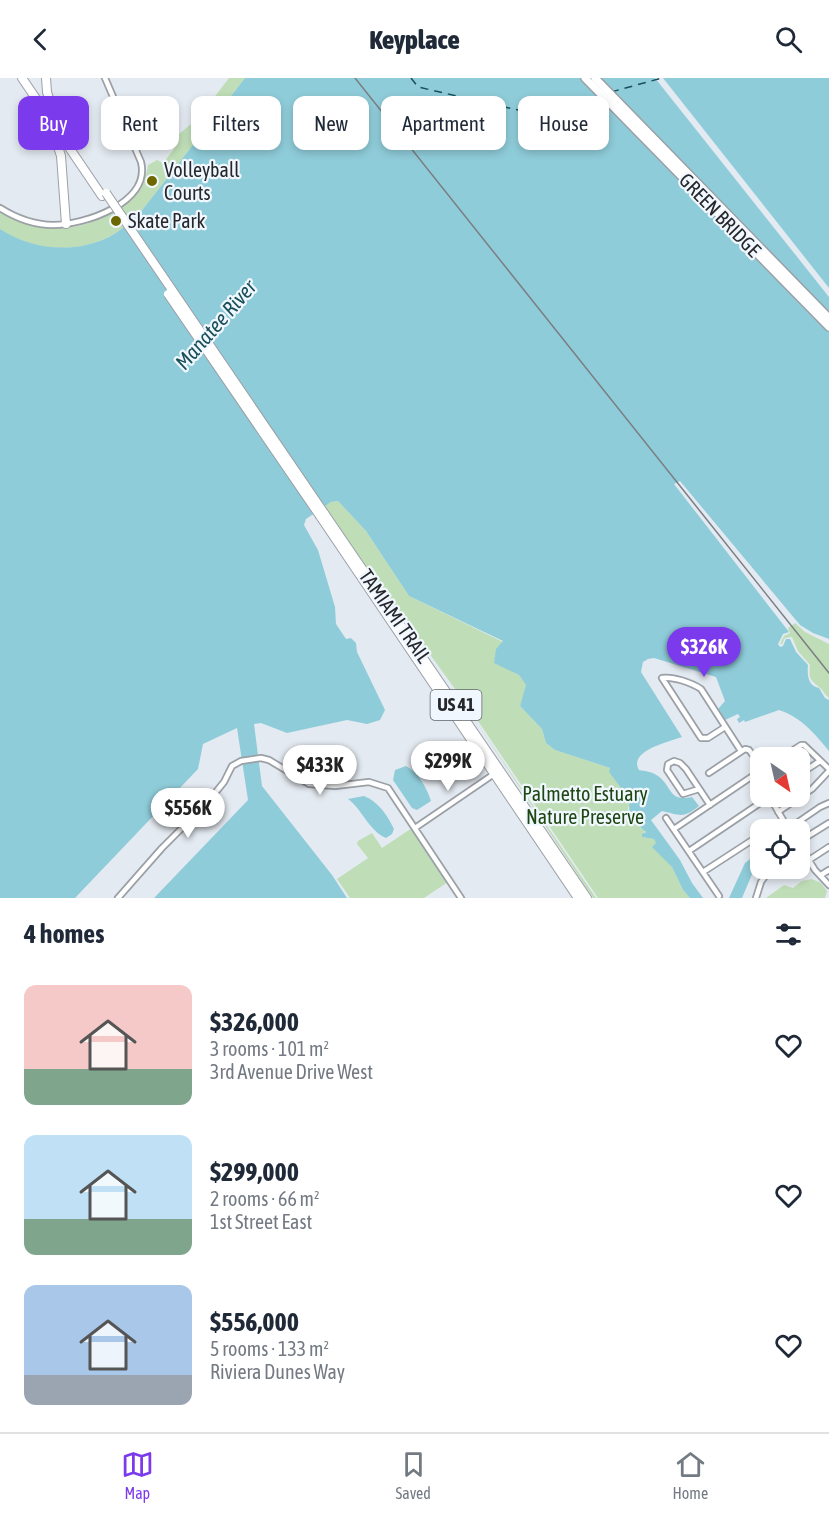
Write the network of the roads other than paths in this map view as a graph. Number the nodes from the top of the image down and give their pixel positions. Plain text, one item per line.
1 (22, 78) edge
2 (28, 78) edge
3 (46, 78) edge
4 (105, 78) edge
5 (585, 78) edge
6 (595, 78) edge
7 (34, 96) edge
8 (40, 96) edge
9 (48, 96) edge
10 (59, 150) edge
11 (72, 150) edge
12 (76, 150) edge
13 (104, 194) junction
14 (0, 208) edge
15 (66, 224) junction
16 (829, 318) edge
17 (829, 327) edge
18 (430, 673) junction
19 (675, 679) junction
20 (668, 689) junction
21 (725, 727) junction
22 (810, 750) edge
23 (741, 751) junction
24 (750, 751) edge
25 (819, 761) junction
26 (810, 767) edge
27 (829, 770) edge
28 (709, 773) dead end
29 (494, 774) junction
30 (750, 778) edge
31 (699, 789) junction
32 (829, 803) edge
33 (710, 805) junction
34 (754, 807) edge
35 (775, 807) edge
36 (778, 812) junction
37 (666, 818) dead end
38 (782, 819) edge
39 (803, 819) edge
40 (829, 823) edge
41 (415, 828) junction
42 (674, 829) junction
43 (810, 835) edge
44 (750, 841) edge
45 (829, 847) edge
46 (688, 851) junction
47 (810, 860) edge
48 (810, 862) edge
49 (829, 870) edge
50 (703, 872) junction
51 (821, 875) junction
52 (762, 879) edge
53 (829, 885) edge
54 (576, 896) edge
55 (719, 896) dead end
56 (118, 898) edge
57 (461, 898) edge
58 (587, 898) edge
59 (756, 898) edge

1 - 7 highway, US 41
2 - 8 highway, US 41
3 - 9 highway
4 - 15 street
5 - 17 main road, GREEN BRIDGE
6 - 16 main road, GREEN BRIDGE
10 - 15 highway
11 - 13 highway, US 41
12 - 13 highway, US 41
13 - 18 highway, TAMIAMI TRAIL / US 41, bridge
14 - 15 street
18 - 29 highway, TAMIAMI TRAIL / US 41
18 - 58 highway, TAMIAMI TRAIL / US 41
19 - 20 street
19 - 20 street
19 - 21 street
20 - 21 street
21 - 23 street
22 - 25 street
23 - 24 street
23 - 28 street
25 - 26 street
25 - 27 street
27 - 36 street
29 - 41 street
29 - 54 highway, TAMIAMI TRAIL / US 41
30 - 33 street
31 - 31 street
31 - 33 street
32 - 39 street
33 - 42 street
34 - 46 street
35 - 36 street
36 - 38 street
37 - 42 street
40 - 43 street
41 - 56 street
41 - 57 street
42 - 46 street
44 - 50 street
45 - 47 street
46 - 50 street
48 - 51 street
49 - 51 street
50 - 55 street
51 - 53 street
52 - 59 street

